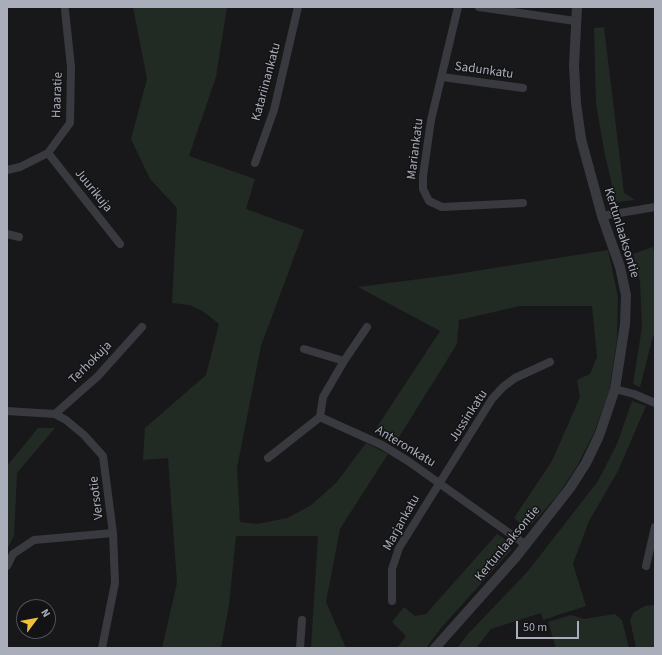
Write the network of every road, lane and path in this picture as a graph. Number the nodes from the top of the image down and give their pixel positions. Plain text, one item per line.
1 (298, 7) edge
2 (458, 7) edge
3 (479, 7) edge
4 (577, 7) edge
5 (65, 10) dead end
6 (575, 21) junction
7 (442, 77) junction
8 (523, 88) dead end
9 (48, 154) junction
10 (255, 163) dead end
11 (7, 170) edge
12 (523, 203) dead end
13 (655, 207) edge
14 (602, 216) junction
15 (7, 234) edge
16 (19, 236) dead end
17 (120, 244) dead end
18 (367, 327) dead end
19 (142, 328) dead end
20 (304, 349) dead end
21 (344, 361) junction
22 (550, 362) dead end
23 (616, 389) junction
24 (655, 403) edge
25 (7, 411) edge
26 (55, 414) junction
27 (320, 417) junction
28 (268, 458) dead end
29 (439, 483) junction
30 (655, 527) edge
31 (113, 533) junction
32 (526, 545) junction
33 (7, 566) edge
34 (646, 566) dead end
35 (392, 601) dead end
36 (302, 620) dead end
37 (102, 648) edge
38 (300, 648) edge
39 (435, 648) edge

1 - 10 street, Katariinankatu
2 - 7 street, Mariankatu
3 - 6 street
4 - 6 street, Kertunlaaksontie
5 - 9 street, Haaratie
6 - 14 street, Kertunlaaksontie
7 - 8 street, Sadunkatu
7 - 12 street, Mariankatu
9 - 11 street, Haaratie
9 - 17 street, Juurikuja
13 - 14 street
14 - 23 street, Kertunlaaksontie
15 - 16 street
18 - 21 street
19 - 26 street, Terhokuja
20 - 21 street
21 - 27 street
22 - 29 street, Jussinkatu
23 - 24 street
23 - 32 street, Kertunlaaksontie
25 - 26 street, Versotie
26 - 31 street, Versotie
27 - 28 street
27 - 29 street, Anteronkatu
29 - 32 street, Anteronkatu
29 - 35 street, Marjankatu
30 - 34 street
31 - 33 street
31 - 37 street, Versotie
32 - 39 street, Kertunlaaksontie
36 - 38 street

